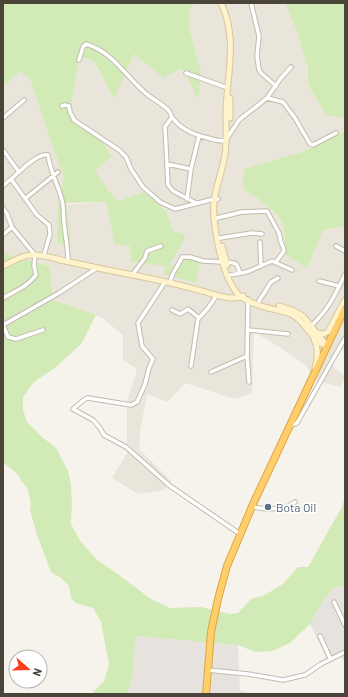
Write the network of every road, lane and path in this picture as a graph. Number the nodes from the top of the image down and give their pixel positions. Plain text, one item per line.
1 (221, 3) edge
2 (224, 3) edge
3 (251, 3) edge
4 (79, 60) dead end
5 (291, 67) dead end
6 (186, 73) dead end
7 (276, 86) junction
8 (228, 88) junction
9 (267, 98) junction
10 (24, 100) dead end
11 (62, 106) dead end
12 (172, 117) junction
13 (3, 118) edge
14 (336, 133) dead end
15 (199, 136) junction
16 (228, 138) junction
17 (3, 151) edge
18 (167, 164) junction
19 (192, 169) junction
20 (19, 172) junction
21 (58, 172) dead end
22 (53, 177) junction
23 (11, 179) junction
24 (3, 186) edge
25 (26, 198) junction
26 (187, 199) junction
27 (216, 199) junction
28 (196, 203) junction
29 (3, 208) edge
30 (217, 218) junction
31 (12, 227) junction
32 (3, 234) edge
33 (262, 234) dead end
34 (220, 238) junction
35 (260, 242) dead end
36 (161, 246) dead end
37 (336, 246) dead end
38 (345, 251) edge
39 (35, 255) junction
40 (44, 255) junction
41 (68, 262) junction
42 (225, 262) junction
43 (276, 262) junction
44 (3, 266) edge
45 (261, 266) junction
46 (97, 268) junction
47 (292, 270) dead end
48 (240, 273) junction
49 (345, 274) edge
50 (132, 275) junction
51 (230, 275) junction
52 (278, 278) dead end
53 (319, 281) dead end
54 (167, 282) junction
55 (339, 286) junction
56 (217, 296) junction
57 (3, 298) edge
58 (245, 298) junction
59 (345, 300) edge
60 (259, 301) junction
61 (345, 308) edge
62 (172, 310) dead end
63 (198, 317) junction
64 (3, 325) edge
65 (312, 325) junction
66 (43, 330) dead end
67 (248, 330) junction
68 (288, 334) dead end
69 (315, 334) junction
70 (345, 338) edge
71 (327, 346) junction
72 (247, 356) junction
73 (191, 366) dead end
74 (211, 372) dead end
75 (249, 382) dead end
76 (307, 389) junction
77 (289, 426) junction
78 (295, 502) dead end
79 (252, 507) junction
80 (240, 534) junction
81 (334, 602) dead end
82 (345, 625) edge
83 (320, 636) dead end
84 (345, 652) edge
85 (330, 658) junction
86 (207, 670) junction
87 (206, 694) edge

1 - 8 street
2 - 16 street
3 - 7 street
4 - 12 street
5 - 7 street
6 - 8 street
7 - 9 street
8 - 16 street
9 - 14 street
9 - 16 street
10 - 13 street
11 - 28 street
12 - 15 street
12 - 18 street
15 - 16 street
15 - 19 street
16 - 27 street
17 - 20 street
18 - 19 street
18 - 26 street
19 - 26 street
20 - 22 street
20 - 23 street
21 - 22 street
22 - 25 street
22 - 41 street
23 - 24 street
23 - 25 street
25 - 40 street
26 - 28 street
27 - 28 street
27 - 30 street
27 - 42 street
29 - 31 street
30 - 34 street
30 - 43 street
31 - 32 street
31 - 39 street
33 - 34 street
34 - 42 street
35 - 45 street
36 - 50 street
37 - 38 street
39 - 40 street
39 - 44 street
39 - 57 street
40 - 41 street
41 - 46 street
42 - 48 street
42 - 51 street
42 - 54 street
42 - 58 street
43 - 45 street
43 - 47 street
45 - 48 street
46 - 50 street
46 - 64 street
48 - 51 street
49 - 55 street
50 - 54 street
51 - 58 street
52 - 60 street
53 - 55 street
54 - 56 street
54 - 80 street
55 - 65 street
56 - 58 street
56 - 63 street
58 - 60 street
58 - 67 street
58 - 69 street
59 - 69 street
60 - 65 street
61 - 71 highway
62 - 63 street
63 - 73 street
64 - 66 street
65 - 69 street
67 - 68 street
67 - 72 street
69 - 71 street
69 - 76 street
70 - 77 street
71 - 76 highway
72 - 74 street
72 - 75 street
76 - 77 highway
77 - 79 highway
78 - 79 street
79 - 80 highway
80 - 86 highway
81 - 82 street
83 - 85 street
84 - 85 street
85 - 86 street
86 - 87 highway

